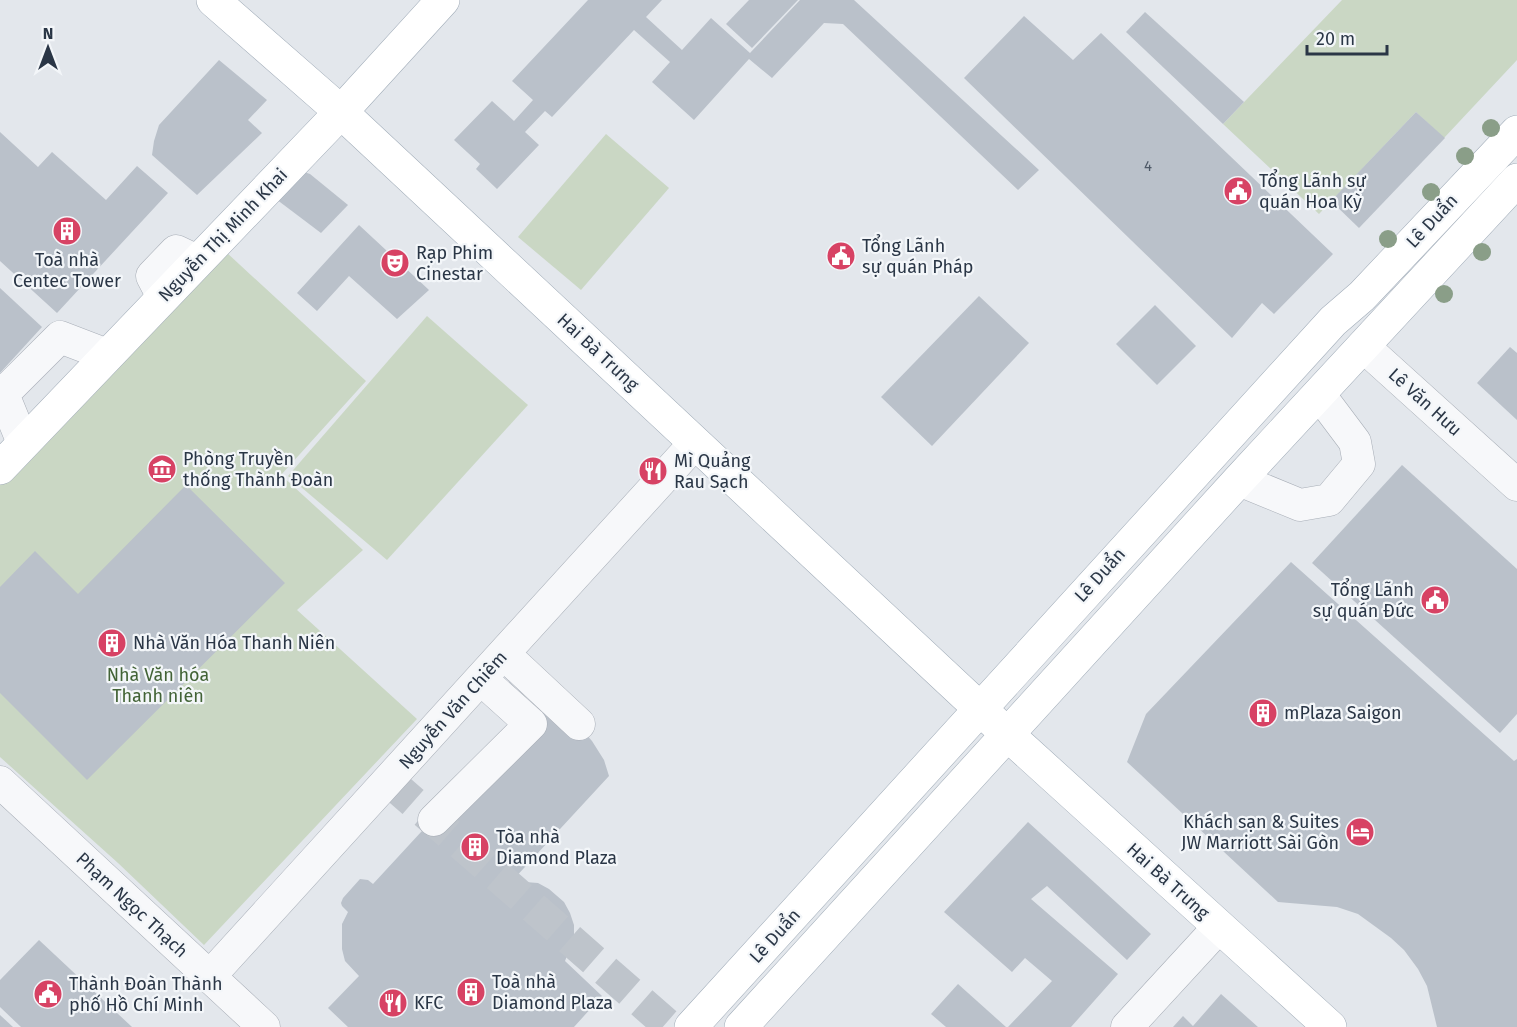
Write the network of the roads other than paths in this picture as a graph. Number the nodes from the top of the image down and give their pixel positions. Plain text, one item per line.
1 (213, 0) edge
2 (443, 0) edge
3 (341, 112) junction
4 (1510, 152) edge
5 (1517, 180) edge
6 (1333, 321) junction
7 (1362, 346) junction
8 (107, 355) junction
9 (1319, 394) junction
10 (695, 442) junction
11 (23, 443) junction
12 (0, 468) edge
13 (1190, 476) junction
14 (1517, 485) edge
15 (1229, 490) junction
16 (504, 654) junction
17 (481, 679) junction
18 (979, 708) junction
19 (579, 724) dead end
20 (1006, 734) junction
21 (0, 782) edge
22 (434, 820) dead end
23 (835, 870) junction
24 (862, 895) junction
25 (1219, 927) junction
26 (210, 976) junction
27 (731, 985) junction
28 (749, 1018) edge
29 (260, 1026) edge
30 (691, 1027) edge
31 (1127, 1027) edge
32 (1330, 1027) edge

1 - 3 main road, Hai Bà Trưng
2 - 3 main road, Nguyễn Thị Minh Khai
3 - 8 main road, Nguyễn Thị Minh Khai
3 - 10 main road, Hai Bà Trưng
4 - 6 main road, Lê Duẩn
5 - 7 main road, Lê Duẩn
6 - 7 main road, Lê Văn Hưu
6 - 13 main road, Lê Duẩn
7 - 9 main road, Lê Duẩn
7 - 14 street, Lê Văn Hưu
8 - 11 main road, Nguyễn Thị Minh Khai
8 - 11 street
9 - 15 main road, Lê Duẩn
9 - 15 street
10 - 16 street, Nguyễn Văn Chiêm
10 - 18 main road, Hai Bà Trưng
11 - 12 main road, Nguyễn Thị Minh Khai
13 - 15 main road
13 - 18 main road, Lê Duẩn
15 - 20 main road, Lê Duẩn
16 - 17 street, Nguyễn Văn Chiêm
16 - 19 street
17 - 22 street
17 - 26 street, Nguyễn Văn Chiêm
18 - 20 main road, Hai Bà Trưng
18 - 23 main road, Lê Duẩn
20 - 24 main road, Lê Duẩn
20 - 25 main road, Hai Bà Trưng
21 - 26 street, Phạm Ngọc Thạch
23 - 24 main road
23 - 27 main road, Lê Duẩn
24 - 28 main road, Lê Duẩn
25 - 31 street
25 - 32 main road, Hai Bà Trưng
26 - 29 street, Phạm Ngọc Thạch
27 - 28 main road
27 - 30 main road, Lê Duẩn

